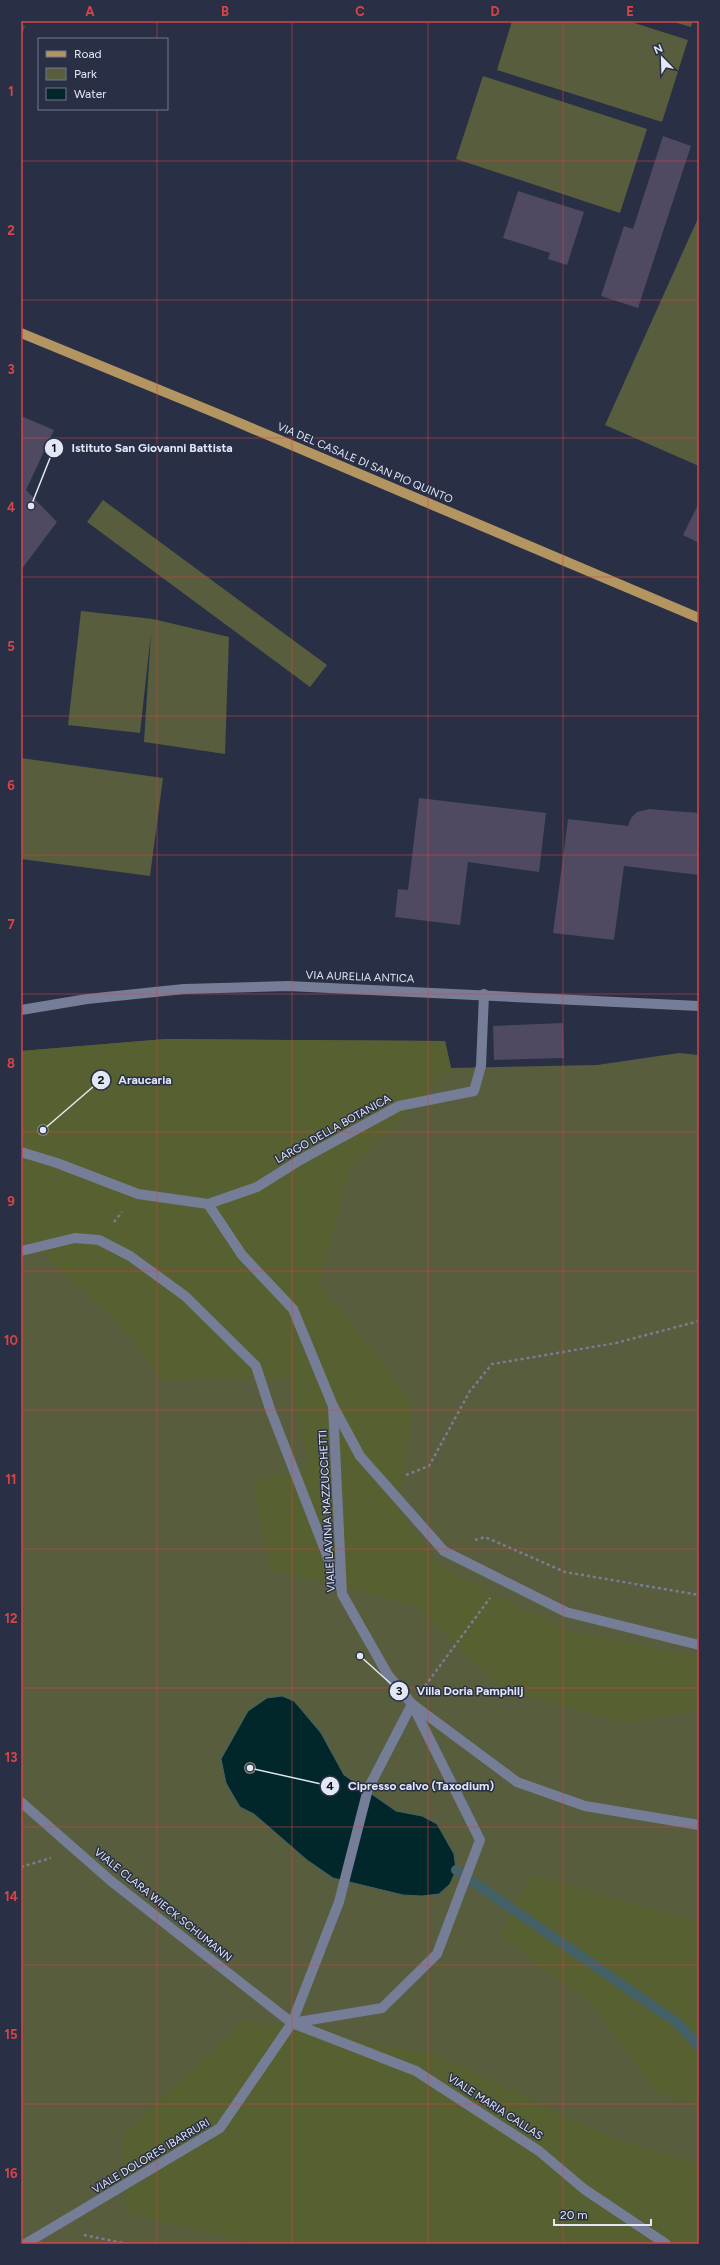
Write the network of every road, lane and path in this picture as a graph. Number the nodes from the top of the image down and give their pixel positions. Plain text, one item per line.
1 (21, 333) edge
2 (699, 618) edge
3 (484, 994) junction
4 (699, 1006) edge
5 (21, 1010) edge
6 (21, 1152) edge
7 (138, 1194) junction
8 (208, 1204) junction
9 (99, 1240) junction
10 (21, 1251) edge
11 (699, 1321) edge
12 (333, 1406) junction
13 (385, 1484) junction
14 (444, 1551) junction
15 (503, 1580) junction
16 (342, 1594) junction
17 (699, 1595) edge
18 (699, 1645) edge
19 (412, 1704) junction
20 (21, 1802) edge
21 (699, 1825) edge
22 (292, 2023) junction
23 (52, 2229) junction
24 (25, 2244) edge
25 (128, 2244) edge
26 (666, 2244) edge

1 - 2 main road, VIA DEL CASALE DI SAN PIO QUINTO
3 - 4 street, VIA AURELIA ANTICA
3 - 5 street, VIA AURELIA ANTICA
3 - 8 street, LARGO DELLA BOTANICA
6 - 7 street
7 - 8 street
7 - 9 path
8 - 12 street
9 - 10 street
9 - 16 street
11 - 13 path
12 - 13 street
12 - 16 street, VIALE LAVINIA MAZZUCCHETTI
13 - 14 street
14 - 15 street
14 - 17 path
15 - 18 street
15 - 19 path
16 - 19 street, VIALE LAVINIA MAZZUCCHETTI
19 - 21 street
19 - 22 street, VIALE DOLORES IBARRURI
19 - 22 street, VIALE LAVINIA MAZZUCCHETTI
20 - 22 street, VIALE CLARA WIECK SCHUMANN
22 - 23 street, VIALE DOLORES IBARRURI
22 - 26 street, VIALE MARIA CALLAS
23 - 24 street, VIALE DOLORES IBARRURI
23 - 25 path

